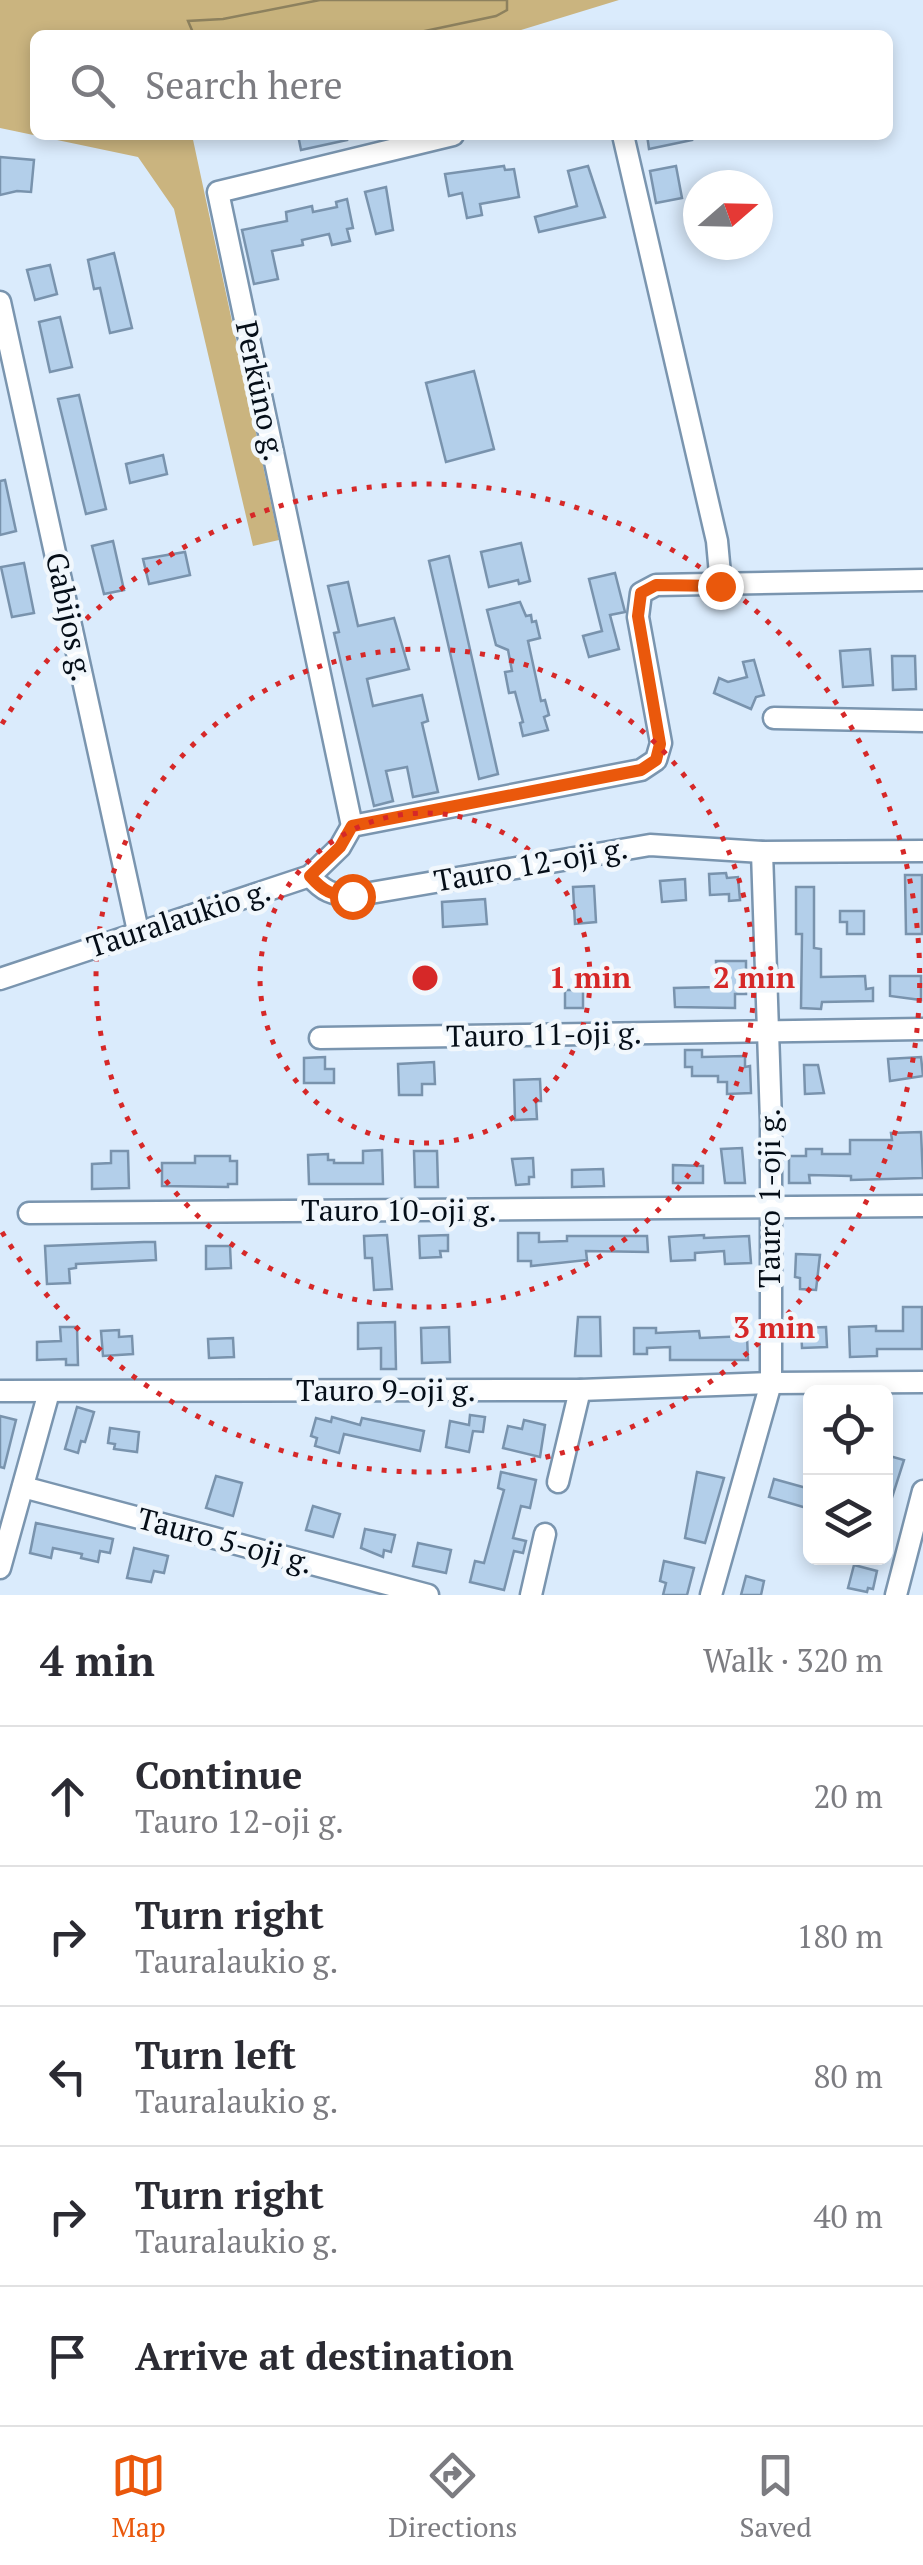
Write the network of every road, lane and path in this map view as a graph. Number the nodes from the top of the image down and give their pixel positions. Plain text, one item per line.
1 (432, 140) edge
2 (624, 140) edge
3 (0, 302) edge
4 (923, 580) edge
5 (720, 586) junction
6 (774, 718) dead end
7 (923, 720) edge
8 (352, 826) junction
9 (923, 851) edge
10 (762, 852) junction
11 (310, 876) junction
12 (138, 932) junction
13 (0, 979) edge
14 (923, 1028) edge
15 (767, 1032) junction
16 (320, 1038) dead end
17 (923, 1206) edge
18 (769, 1210) junction
19 (29, 1213) dead end
20 (923, 1382) edge
21 (771, 1383) junction
22 (580, 1390) junction
23 (0, 1391) edge
24 (49, 1392) junction
25 (558, 1482) dead end
26 (23, 1488) junction
27 (923, 1491) edge
28 (545, 1534) dead end
29 (0, 1568) edge
30 (428, 1595) edge
31 (530, 1595) edge
32 (711, 1595) edge
33 (896, 1595) edge

1 - 8 street, Perkūno g.
2 - 5 street
3 - 12 street, Gabijos g.
4 - 5 street
5 - 8 street
6 - 7 street
8 - 11 street, Tauralaukio g.
9 - 10 street, Tauro 12-oji g.
10 - 11 street, Tauro 12-oji g.
10 - 15 street, Tauro 1-oji g.
11 - 12 street, Tauralaukio g.
12 - 13 street, Tauralaukio g.
14 - 15 street, Tauro 11-oji g.
15 - 16 street, Tauro 11-oji g.
15 - 18 street, Tauro 1-oji g.
17 - 18 street, Tauro 10-oji g.
18 - 19 street, Tauro 10-oji g.
18 - 21 street, Tauro 1-oji g.
20 - 21 street, Tauro 9-oji g.
21 - 22 street, Tauro 9-oji g.
21 - 32 street, Tauro 1-oji g.
22 - 24 street, Tauro 9-oji g.
22 - 25 street
23 - 24 street, Tauro 9-oji g.
24 - 26 street
26 - 29 street
26 - 30 street, Tauro 5-oji g.
27 - 33 street
28 - 31 street

